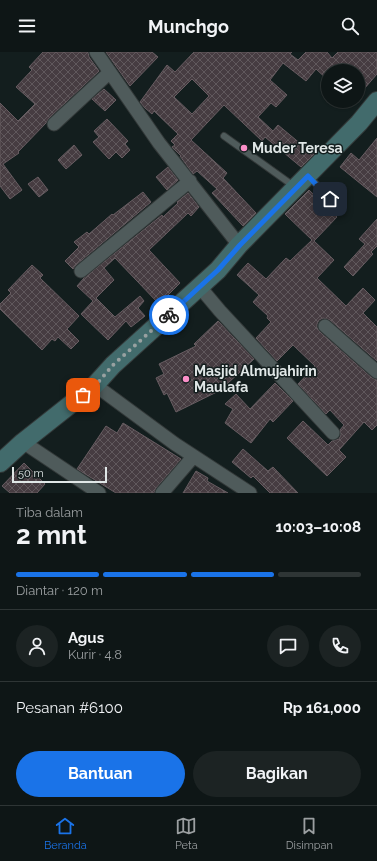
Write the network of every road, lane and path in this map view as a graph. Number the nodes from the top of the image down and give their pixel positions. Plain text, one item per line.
1 (96, 52) edge
2 (110, 72) junction
3 (377, 102) edge
4 (54, 124) dead end
5 (224, 136) dead end
6 (308, 176) junction
7 (190, 181) junction
8 (296, 188) junction
9 (342, 210) dead end
10 (240, 245) junction
11 (81, 271) dead end
12 (199, 286) junction
13 (324, 326) dead end
14 (377, 372) edge
15 (95, 386) junction
16 (333, 433) dead end
17 (23, 442) junction
18 (193, 457) junction
19 (0, 463) edge
20 (99, 493) edge
21 (162, 493) edge
22 (250, 493) edge

1 - 2 street
2 - 4 street
2 - 7 street
3 - 6 street
5 - 8 lane
6 - 8 street
6 - 9 lane
7 - 10 street
7 - 11 street
8 - 10 street
10 - 12 street
12 - 15 street
12 - 16 street
13 - 14 street
15 - 17 street
15 - 18 street
17 - 19 street
17 - 20 street
18 - 21 street
18 - 22 street

